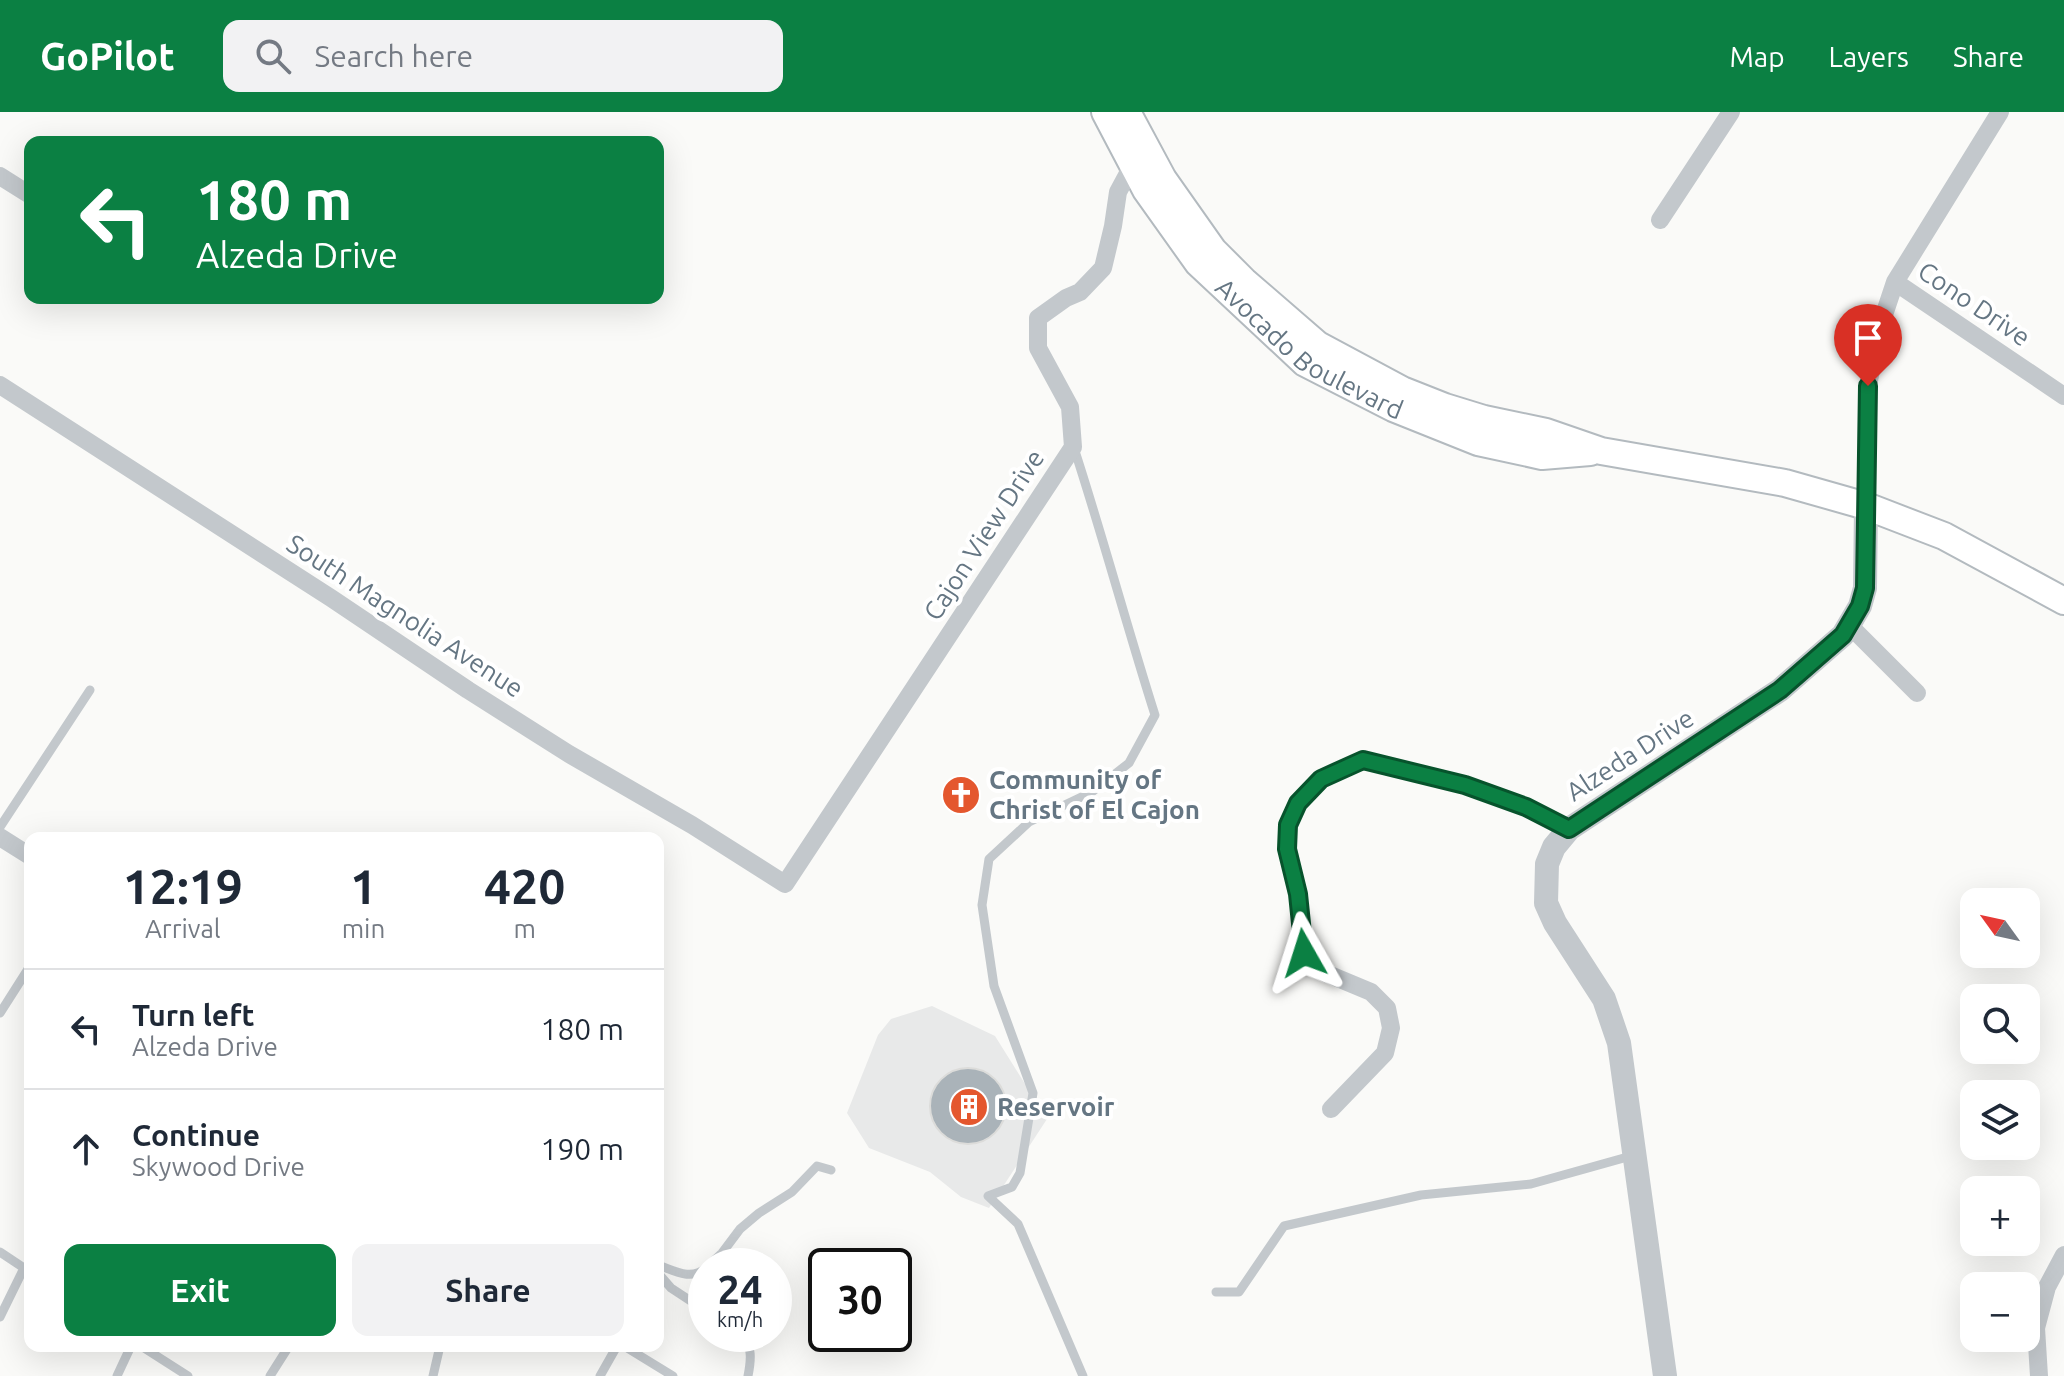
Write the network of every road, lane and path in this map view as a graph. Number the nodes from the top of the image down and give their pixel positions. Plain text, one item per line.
1 (1105, 112) edge
2 (1127, 112) edge
3 (1731, 112) edge
4 (2000, 112) edge
5 (1132, 166) junction
6 (0, 176) edge
7 (24, 191) edge
8 (1660, 220) dead end
9 (1895, 282) junction
10 (0, 385) edge
11 (2064, 396) edge
12 (1073, 447) junction
13 (1601, 451) junction
14 (1866, 506) junction
15 (2064, 601) edge
16 (1850, 626) junction
17 (90, 690) dead end
18 (1917, 693) dead end
19 (0, 827) edge
20 (1569, 829) junction
21 (0, 837) edge
22 (24, 852) edge
23 (785, 884) joint
24 (24, 975) edge
25 (0, 1013) edge
26 (1331, 1109) dead end
27 (1635, 1155) junction
28 (831, 1170) dead end
29 (726, 1248) edge
30 (0, 1252) edge
31 (2064, 1255) edge
32 (664, 1267) edge
33 (24, 1268) edge
34 (24, 1275) edge
35 (688, 1275) edge
36 (664, 1280) edge
37 (1216, 1292) dead end
38 (688, 1299) edge
39 (0, 1317) edge
40 (128, 1352) edge
41 (150, 1352) edge
42 (285, 1352) edge
43 (439, 1352) edge
44 (614, 1352) edge
45 (634, 1352) edge
46 (750, 1352) edge
47 (117, 1376) edge
48 (188, 1376) edge
49 (270, 1376) edge
50 (433, 1376) edge
51 (600, 1376) edge
52 (673, 1376) edge
53 (748, 1376) edge
54 (1083, 1376) edge
55 (1665, 1376) edge
56 (2039, 1376) edge

1 - 5 main road, Avocado Boulevard
2 - 13 main road, Avocado Boulevard
3 - 8 street
4 - 9 street
5 - 12 street, Cajon View Drive
5 - 13 main road, Avocado Boulevard
6 - 7 street
9 - 11 street, Cono Drive
9 - 14 street
10 - 23 street, South Magnolia Avenue
12 - 23 street, Cajon View Drive
12 - 54 lane
13 - 14 main road, Avocado Boulevard
14 - 15 main road, Avocado Boulevard
14 - 16 street, Alzeda Drive
16 - 18 street
16 - 20 street, Alzeda Drive
17 - 19 lane
20 - 26 street
20 - 27 street, Alzeda Drive
21 - 22 street
24 - 25 lane
27 - 37 lane
27 - 55 street, Alzeda Drive
28 - 29 lane
30 - 33 lane
31 - 56 street
32 - 35 lane
34 - 39 lane
36 - 38 lane
40 - 47 lane
41 - 48 lane
42 - 49 lane
43 - 50 lane
44 - 51 lane
45 - 52 lane
46 - 53 lane

